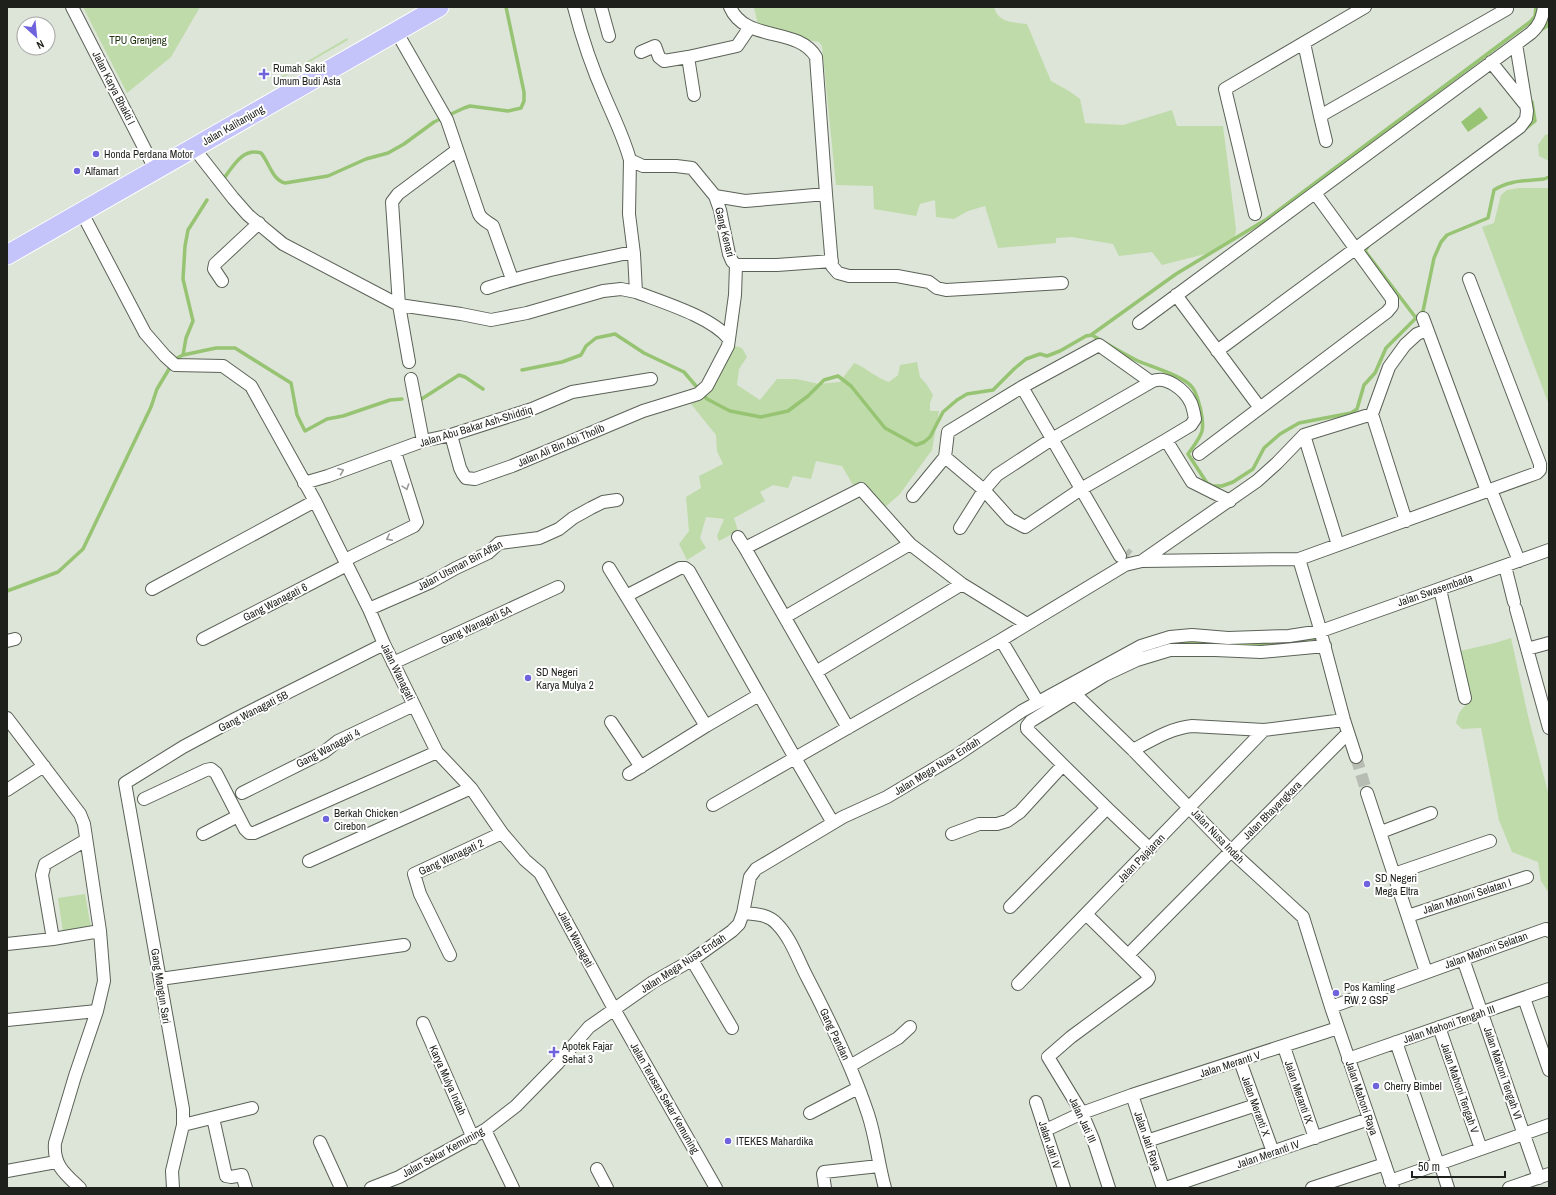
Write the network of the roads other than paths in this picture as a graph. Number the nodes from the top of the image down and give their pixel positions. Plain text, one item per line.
1 (72, 7) edge
2 (439, 7) edge
3 (574, 7) edge
4 (601, 7) edge
5 (730, 7) edge
6 (1365, 7) edge
7 (1505, 7) edge
8 (1544, 7) edge
9 (750, 27) junction
10 (396, 31) junction
11 (610, 36) dead end
12 (1304, 43) junction
13 (1516, 44) junction
14 (641, 52) dead end
15 (688, 57) junction
16 (1491, 62) junction
17 (694, 95) dead end
18 (1525, 105) junction
19 (1320, 116) junction
20 (1326, 141) dead end
21 (193, 147) junction
22 (457, 150) junction
23 (630, 160) junction
24 (155, 169) junction
25 (1315, 193) junction
26 (826, 194) junction
27 (715, 196) junction
28 (81, 211) junction
29 (1255, 214) dead end
30 (260, 223) junction
31 (1355, 249) junction
32 (634, 254) junction
33 (7, 255) edge
34 (832, 261) junction
35 (736, 265) junction
36 (512, 279) junction
37 (1469, 279) dead end
38 (222, 281) dead end
39 (1062, 283) dead end
40 (487, 288) dead end
41 (636, 292) junction
42 (1176, 295) junction
43 (399, 305) junction
44 (1423, 318) dead end
45 (1139, 323) dead end
46 (1427, 330) junction
47 (729, 339) junction
48 (1218, 351) junction
49 (409, 362) dead end
50 (411, 379) dead end
51 (651, 379) dead end
52 (1151, 382) junction
53 (1022, 387) junction
54 (1260, 408) junction
55 (1372, 414) junction
56 (451, 435) junction
57 (1304, 435) junction
58 (1052, 439) junction
59 (1166, 440) junction
60 (423, 441) junction
61 (395, 452) junction
62 (1199, 454) dead end
63 (945, 457) junction
64 (304, 483) junction
65 (1081, 489) junction
66 (984, 490) junction
67 (1489, 490) junction
68 (913, 496) dead end
69 (616, 500) dead end
70 (315, 501) junction
71 (1230, 501) junction
72 (1406, 520) junction
73 (960, 528) dead end
74 (738, 537) dead end
75 (910, 544) junction
76 (1338, 545) junction
77 (745, 548) junction
78 (1549, 550) edge
79 (1126, 558) junction
80 (1299, 559) junction
81 (1519, 561) junction
82 (346, 562) junction
83 (1505, 566) junction
84 (610, 568) dead end
85 (962, 584) junction
86 (558, 587) dead end
87 (152, 589) dead end
88 (1440, 589) junction
89 (626, 596) junction
90 (369, 609) junction
91 (784, 618) junction
92 (1027, 624) junction
93 (1320, 631) junction
94 (203, 639) dead end
95 (1001, 640) junction
96 (1549, 643) edge
97 (384, 644) junction
98 (1325, 646) junction
99 (1527, 649) junction
100 (393, 663) junction
101 (816, 672) junction
102 (1071, 690) junction
103 (759, 695) junction
104 (1465, 698) dead end
105 (1038, 702) junction
106 (414, 705) junction
107 (7, 718) edge
108 (1344, 720) junction
109 (611, 722) dead end
110 (706, 726) junction
111 (848, 728) junction
112 (1549, 728) edge
113 (1264, 730) junction
114 (1348, 733) junction
115 (1133, 750) junction
116 (437, 752) junction
117 (1356, 757) tunnel mouth
118 (796, 758) junction
119 (1063, 765) junction
120 (44, 766) junction
121 (640, 767) junction
122 (629, 774) dead end
123 (126, 783) joint
124 (471, 788) junction
125 (7, 790) edge
126 (242, 792) dead end
127 (1367, 793) tunnel mouth
128 (144, 799) dead end
129 (713, 805) dead end
130 (1190, 807) junction
131 (1107, 808) junction
132 (1432, 813) dead end
133 (238, 816) junction
134 (833, 823) junction
135 (1381, 832) junction
136 (502, 833) junction
137 (203, 834) dead end
138 (952, 834) dead end
139 (86, 840) junction
140 (1490, 841) dead end
141 (1150, 849) junction
142 (1231, 851) junction
143 (309, 861) dead end
144 (1394, 874) junction
145 (1527, 877) dead end
146 (1010, 907) dead end
147 (743, 913) junction
148 (1086, 914) junction
149 (1408, 916) junction
150 (1547, 930) edge
151 (100, 931) junction
152 (52, 939) junction
153 (7, 944) edge
154 (404, 945) dead end
155 (450, 955) dead end
156 (1128, 955) junction
157 (1463, 959) junction
158 (692, 960) junction
159 (1426, 972) junction
160 (160, 979) junction
161 (1018, 984) dead end
162 (1549, 989) edge
163 (1524, 998) junction
164 (1331, 1007) junction
165 (614, 1009) junction
166 (97, 1011) junction
167 (1482, 1012) junction
168 (7, 1020) edge
169 (423, 1023) dead end
170 (910, 1027) dead end
171 (1439, 1027) junction
172 (732, 1028) dead end
173 (1332, 1030) junction
174 (1396, 1042) junction
175 (1284, 1046) junction
176 (1348, 1058) junction
177 (1240, 1061) junction
178 (850, 1066) junction
179 (1549, 1070) edge
180 (858, 1088) junction
181 (1132, 1095) junction
182 (1036, 1102) dead end
183 (1256, 1105) junction
184 (252, 1108) dead end
185 (810, 1113) dead end
186 (1082, 1113) junction
187 (213, 1118) junction
188 (1369, 1119) junction
189 (183, 1125) junction
190 (1549, 1125) edge
191 (485, 1130) junction
192 (1046, 1130) junction
193 (1524, 1134) junction
194 (473, 1138) junction
195 (1315, 1138) junction
196 (1147, 1141) junction
197 (320, 1142) dead end
198 (1482, 1149) junction
199 (1273, 1152) junction
200 (56, 1162) junction
201 (1385, 1164) junction
202 (1439, 1164) junction
203 (879, 1166) junction
204 (597, 1169) dead end
205 (7, 1171) edge
206 (1536, 1180) edge
207 (401, 1183) edge
208 (1392, 1184) edge
209 (80, 1188) edge
210 (173, 1188) edge
211 (246, 1188) edge
212 (341, 1188) edge
213 (371, 1188) edge
214 (513, 1188) edge
215 (607, 1188) edge
216 (716, 1188) edge
217 (825, 1188) edge
218 (884, 1188) edge
219 (1064, 1188) edge
220 (1110, 1188) edge
221 (1165, 1188) edge
222 (1312, 1188) edge
223 (1448, 1188) edge
224 (1509, 1188) edge

1 - 24 street, Jalan Karya Bhakti I
2 - 10 main road, Jalan Kalitanjung
3 - 23 street
4 - 11 street
5 - 9 street
6 - 12 street
7 - 19 street
8 - 13 street
9 - 15 street
9 - 26 street
10 - 21 main road, Jalan Kalitanjung
10 - 22 street
12 - 19 street
12 - 29 street
13 - 16 street
13 - 18 street
14 - 15 street
15 - 17 street
16 - 18 street
16 - 25 street
18 - 31 street
19 - 20 street
21 - 24 main road, Jalan Kalitanjung
21 - 30 street
22 - 36 street
22 - 43 street
23 - 27 street, Gang Kenari
23 - 32 street
24 - 28 main road, Jalan Kalitanjung
25 - 31 street
25 - 42 street
26 - 27 street
26 - 34 street
27 - 35 street, Gang Kenari
28 - 33 main road, Jalan Kalitanjung
28 - 64 street, Jalan Wanagati
30 - 38 street
30 - 43 street
31 - 48 street
31 - 54 street
32 - 36 street
32 - 41 street
34 - 35 street, Gang Kenari
34 - 39 street
35 - 47 street
36 - 40 street
37 - 67 street
41 - 43 street
41 - 47 street
42 - 45 street
42 - 48 street
43 - 49 street
44 - 46 street
46 - 55 street
46 - 67 street
47 - 56 street, Jalan Ali Bin Abi Tholib
48 - 54 street
50 - 60 street
51 - 56 street, Jalan Abu Bakar Ash-Shiddiq
52 - 53 street
52 - 58 street
52 - 59 street
53 - 58 street
53 - 63 street
54 - 62 street
55 - 57 street
55 - 72 street
56 - 60 street, Jalan Abu Bakar Ash-Shiddiq
57 - 71 street
57 - 76 street
58 - 65 street
58 - 66 street
59 - 65 street
59 - 71 street
60 - 61 street, Jalan Abu Bakar Ash-Shiddiq
64 -> 61 street, Jalan Abu Bakar Ash-Shiddiq
61 -> 82 street, Gang Wanagati 6
63 - 66 street
63 - 68 street
64 - 70 street, Jalan Wanagati
65 - 66 street
65 - 79 street
66 - 73 street
67 - 72 street
67 - 81 street
69 - 90 street, Jalan Utsman Bin Affan
70 - 82 street, Jalan Wanagati
70 - 87 street
71 - 79 street
72 - 76 street
74 - 77 street
75 - 77 street
75 - 85 street
75 - 91 street
76 - 80 street
77 - 91 street
78 - 81 street, Jalan Swasembada
79 - 80 street
79 - 92 street
80 - 93 street
81 - 83 street, Jalan Swasembada
82 - 90 street, Jalan Wanagati
82 - 94 street, Gang Wanagati 6
83 - 88 street, Jalan Swasembada
83 - 99 street
84 - 89 street
85 - 92 street
85 - 101 street
86 - 100 street, Gang Wanagati 5A
88 - 93 street, Jalan Swasembada
88 - 104 street
89 - 103 street
89 - 110 street
90 - 97 street, Jalan Wanagati
91 - 101 street
92 - 95 street
93 - 98 street
93 - 102 street, Jalan Mega Nusa Endah
95 - 105 street
95 - 111 street
96 - 99 street
97 - 100 street, Jalan Wanagati
97 - 123 street, Gang Wanagati 5B
98 - 102 street
98 - 108 street
99 - 112 street
100 - 106 street, Jalan Wanagati
101 - 111 street
102 - 105 street, Jalan Mega Nusa Endah
102 - 115 street, Jalan Nusa Indah
102 - 119 street
103 - 110 street
103 - 118 street
105 - 134 street, Jalan Mega Nusa Endah
106 - 116 street, Jalan Wanagati
106 - 126 street, Gang Wanagati 4
107 - 120 street
108 - 113 street
108 - 114 street
109 - 121 street
110 - 121 street
111 - 118 street
113 - 115 street
113 - 130 street, Jalan Pajajaran
114 - 117 street
114 - 142 street, Jalan Bhayangkara
115 - 130 street, Jalan Nusa Indah
116 - 124 street, Jalan Wanagati
116 - 133 street
118 - 129 street
118 - 134 street
119 - 131 street
119 - 138 street
120 - 125 street
120 - 139 street
121 - 122 street
123 - 160 street, Gang Mangun Sari
124 - 136 street, Jalan Wanagati
124 - 143 street
127 - 135 street
128 - 133 street
130 - 141 street, Jalan Pajajaran
130 - 142 street, Jalan Nusa Indah
131 - 141 street
131 - 146 street
132 - 135 street
133 - 137 street
134 - 147 street, Jalan Mega Nusa Endah
135 - 144 street
136 - 155 street, Gang Wanagati 2
136 - 165 street, Jalan Wanagati
139 - 151 street
139 - 152 street
140 - 144 street
141 - 148 street, Jalan Pajajaran
142 - 156 street, Jalan Bhayangkara
142 - 164 street, Jalan Nusa Indah
144 - 149 street
145 - 149 street, Jalan Mahoni Selatan I
147 - 158 street, Jalan Mega Nusa Endah
147 - 178 street, Gang Pandan
148 - 156 street
148 - 161 street, Jalan Pajajaran
149 - 159 street
150 - 157 street, Jalan Mahoni Selatan
151 - 152 street
151 - 166 street
152 - 153 street
154 - 160 street
156 - 186 street, Jalan Jati III
157 - 159 street, Jalan Mahoni Selatan
157 - 167 street, Jalan Mahoni Tengah VI
158 - 165 street, Jalan Mega Nusa Endah
158 - 172 street
159 - 164 street, Jalan Mahoni Selatan
160 - 189 street, Gang Mangun Sari
162 - 163 street, Jalan Mahoni Tengah III
163 - 167 street, Jalan Mahoni Tengah III
163 - 179 street
164 - 173 street, Jalan Mahoni Raya
165 - 191 street, Jalan Sekar Kemuning
165 - 216 street, Jalan Terusan Sekar Kemuning
166 - 168 street
166 - 200 street
167 - 171 street, Jalan Mahoni Tengah III
167 - 193 street, Jalan Mahoni Tengah VI
169 - 194 street, Karya Mulya Indah
170 - 178 street
171 - 174 street, Jalan Mahoni Tengah III
171 - 198 street, Jalan Mahoni Tengah V
173 - 175 street, Jalan Meranti V
173 - 176 street, Jalan Mahoni Raya
174 - 176 street, Jalan Mahoni Tengah III
174 - 202 street
175 - 177 street, Jalan Meranti V
175 - 195 street, Jalan Meranti IX
176 - 188 street, Jalan Mahoni Raya
177 - 181 street, Jalan Meranti V
177 - 183 street, Jalan Meranti X
178 - 180 street, Gang Pandan
180 - 185 street
180 - 203 street, Gang Pandan
181 - 186 street, Jalan Meranti V
181 - 196 street, Jalan Jati Raya
182 - 192 street, Jalan Jati IV
183 - 196 street
183 - 199 street, Jalan Meranti X
184 - 187 street
186 - 192 street, Jalan Meranti V
186 - 220 street, Jalan Jati III
187 - 189 street
187 - 211 street
188 - 195 street, Jalan Meranti IV
188 - 201 street, Jalan Mahoni Raya
189 - 210 street, Gang Mangun Sari
190 - 193 street
191 - 194 street, Jalan Sekar Kemuning
191 - 214 street
192 - 219 street, Jalan Jati IV
193 - 198 street
193 - 206 street, Jalan Mahoni Tengah VI
194 - 207 street, Jalan Sekar Kemuning
195 - 199 street, Jalan Meranti IV
196 - 221 street, Jalan Jati Raya
197 - 212 street
198 - 202 street
199 - 221 street, Jalan Meranti IV
200 - 205 street
200 - 209 street
201 - 208 street, Jalan Mahoni Raya
201 - 222 street
202 - 208 street
202 - 223 street
203 - 217 street
203 - 218 street, Gang Pandan
204 - 215 street
206 - 224 street
207 - 213 street, Jalan Sekar Kemuning

